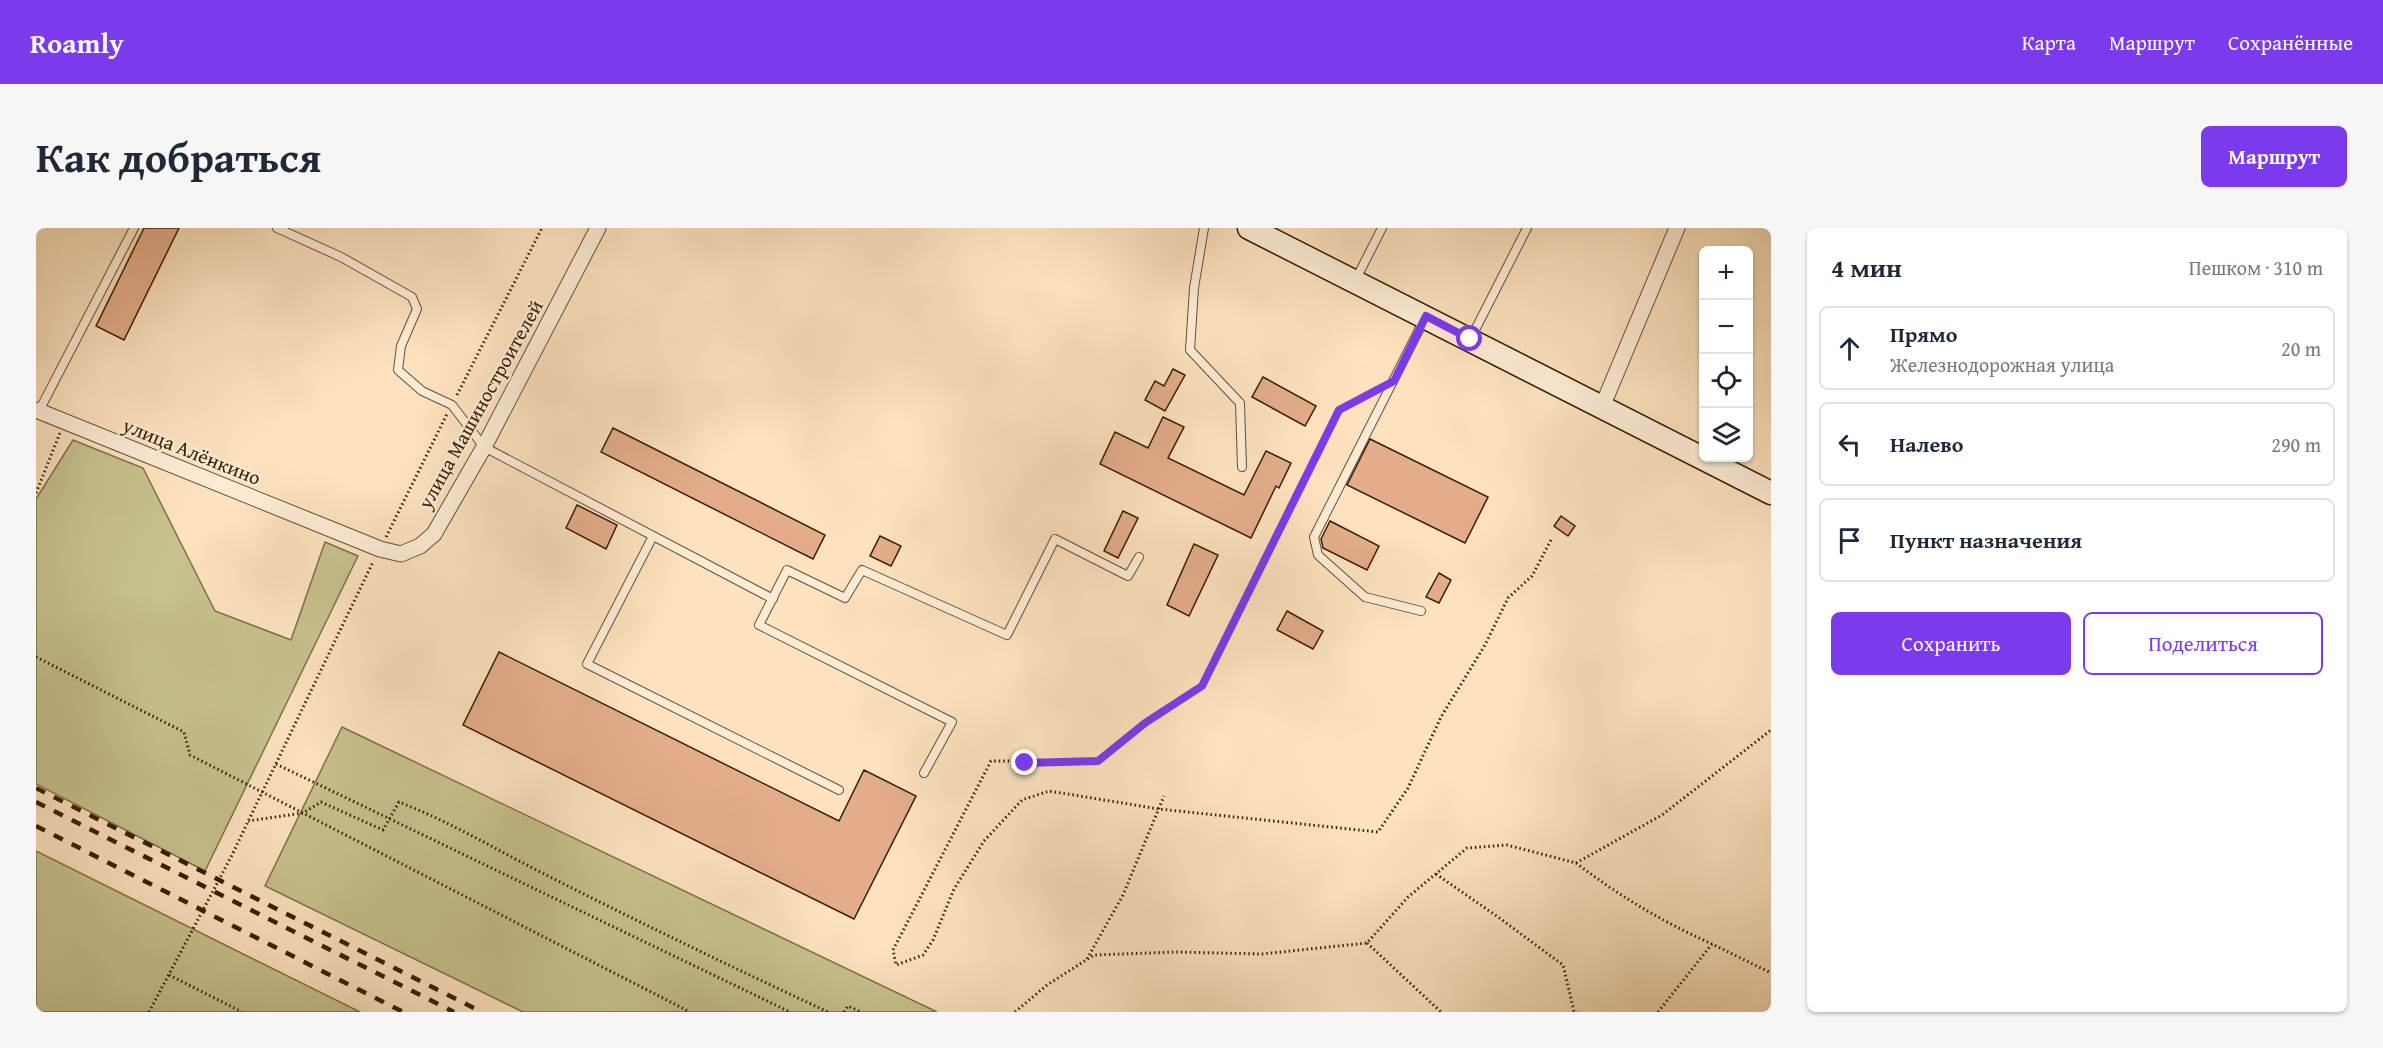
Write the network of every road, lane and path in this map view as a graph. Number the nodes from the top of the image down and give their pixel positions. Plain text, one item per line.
1 (134, 228) edge
2 (277, 228) edge
3 (598, 228) edge
4 (1204, 228) edge
5 (1249, 228) edge
6 (1382, 228) edge
7 (1527, 228) edge
8 (1677, 228) edge
9 (1355, 280) junction
10 (1426, 316) junction
11 (1470, 339) junction
12 (1394, 381) junction
13 (1602, 407) junction
14 (38, 411) edge
15 (64, 421) junction
16 (484, 447) junction
17 (1242, 466) dead end
18 (36, 493) edge
19 (1771, 493) edge
20 (333, 530) joint
21 (653, 536) junction
22 (1551, 538) dead end
23 (1139, 557) dead end
24 (772, 599) junction
25 (1421, 611) dead end
26 (36, 657) edge
27 (1771, 730) edge
28 (276, 764) dead end
29 (924, 773) dead end
30 (839, 790) dead end
31 (1164, 796) dead end
32 (1159, 808) junction
33 (303, 813) junction
34 (390, 819) junction
35 (248, 821) dead end
36 (231, 857) dead end
37 (1576, 863) junction
38 (1436, 874) junction
39 (1367, 943) junction
40 (1712, 944) junction
41 (1086, 960) junction
42 (1771, 974) edge
43 (168, 975) junction
44 (149, 1012) edge
45 (242, 1012) edge
46 (690, 1012) edge
47 (790, 1012) edge
48 (828, 1012) edge
49 (844, 1012) edge
50 (861, 1012) edge
51 (1015, 1012) edge
52 (1440, 1012) edge
53 (1578, 1012) edge
54 (1658, 1012) edge

1 - 14 lane
2 - 16 lane
3 - 16 street, улица Машиностроителей
4 - 17 lane
5 - 9 street
6 - 9 lane
7 - 11 lane
8 - 13 street
9 - 10 street
10 - 11 street
10 - 12 lane
11 - 13 street
12 - 25 lane
12 - 32 path
13 - 19 street
14 - 15 street, улица Алёнкино
15 - 18 path
15 - 20 street, улица Алёнкино
16 - 20 street, улица Машиностроителей
16 - 21 lane
21 - 24 lane
21 - 30 lane
22 - 32 path
23 - 24 lane
24 - 29 lane
26 - 33 path
27 - 37 path
28 - 34 path
31 - 32 path
32 - 41 path
33 - 34 path
33 - 35 path
33 - 46 path
34 - 47 path
34 - 48 path
36 - 43 path
37 - 38 path
37 - 40 path
38 - 39 path
38 - 53 path
39 - 41 path
39 - 52 path
40 - 42 path
40 - 54 path
41 - 51 path
43 - 44 path
43 - 45 path
49 - 50 path

